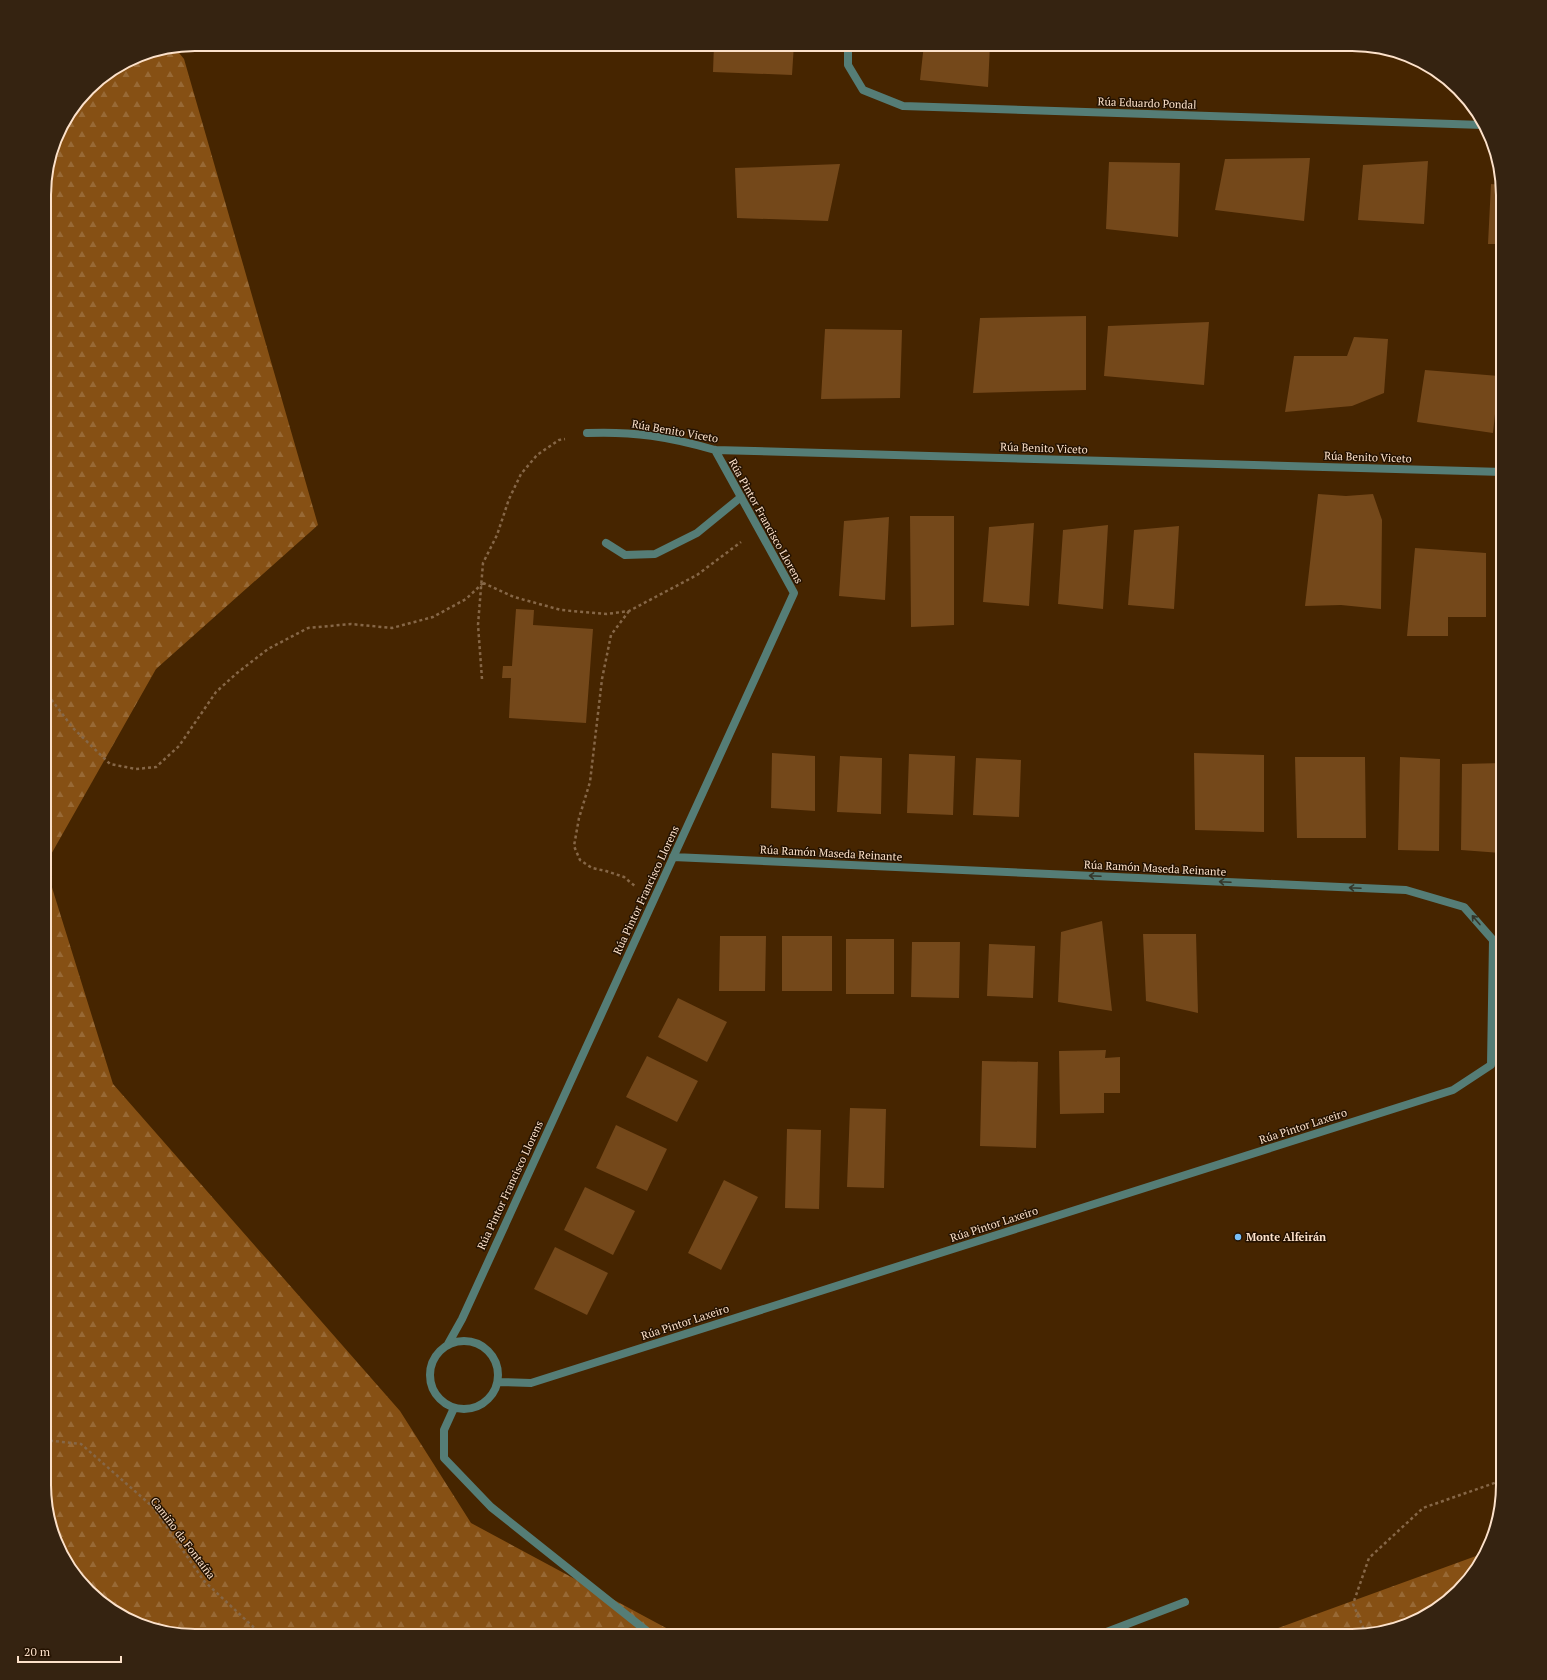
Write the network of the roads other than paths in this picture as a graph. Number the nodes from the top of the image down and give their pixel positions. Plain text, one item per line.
1 (848, 51) edge
2 (1478, 125) edge
3 (586, 433) road end
4 (714, 450) junction
5 (1496, 472) edge
6 (741, 497) junction
7 (606, 543) dead end
8 (673, 857) junction
9 (1491, 1065) joint
10 (448, 1344) junction
11 (498, 1382) junction
12 (454, 1408) junction
13 (1185, 1602) dead end
14 (644, 1629) edge
15 (1114, 1629) edge

1 - 2 street, Rúa Eduardo Pondal
3 - 4 street, Rúa Benito Viceto
4 - 5 street, Rúa Benito Viceto
4 - 6 street, Rúa Pintor Francisco Llorens
6 - 7 street
6 - 8 street, Rúa Pintor Francisco Llorens
9 -> 8 street, Rúa Ramón Maseda Reinante
8 - 10 street, Rúa Pintor Francisco Llorens
9 - 11 street, Rúa Pintor Laxeiro
10 - 11 street
10 - 12 street
11 - 12 street
12 - 14 street
13 - 15 street

